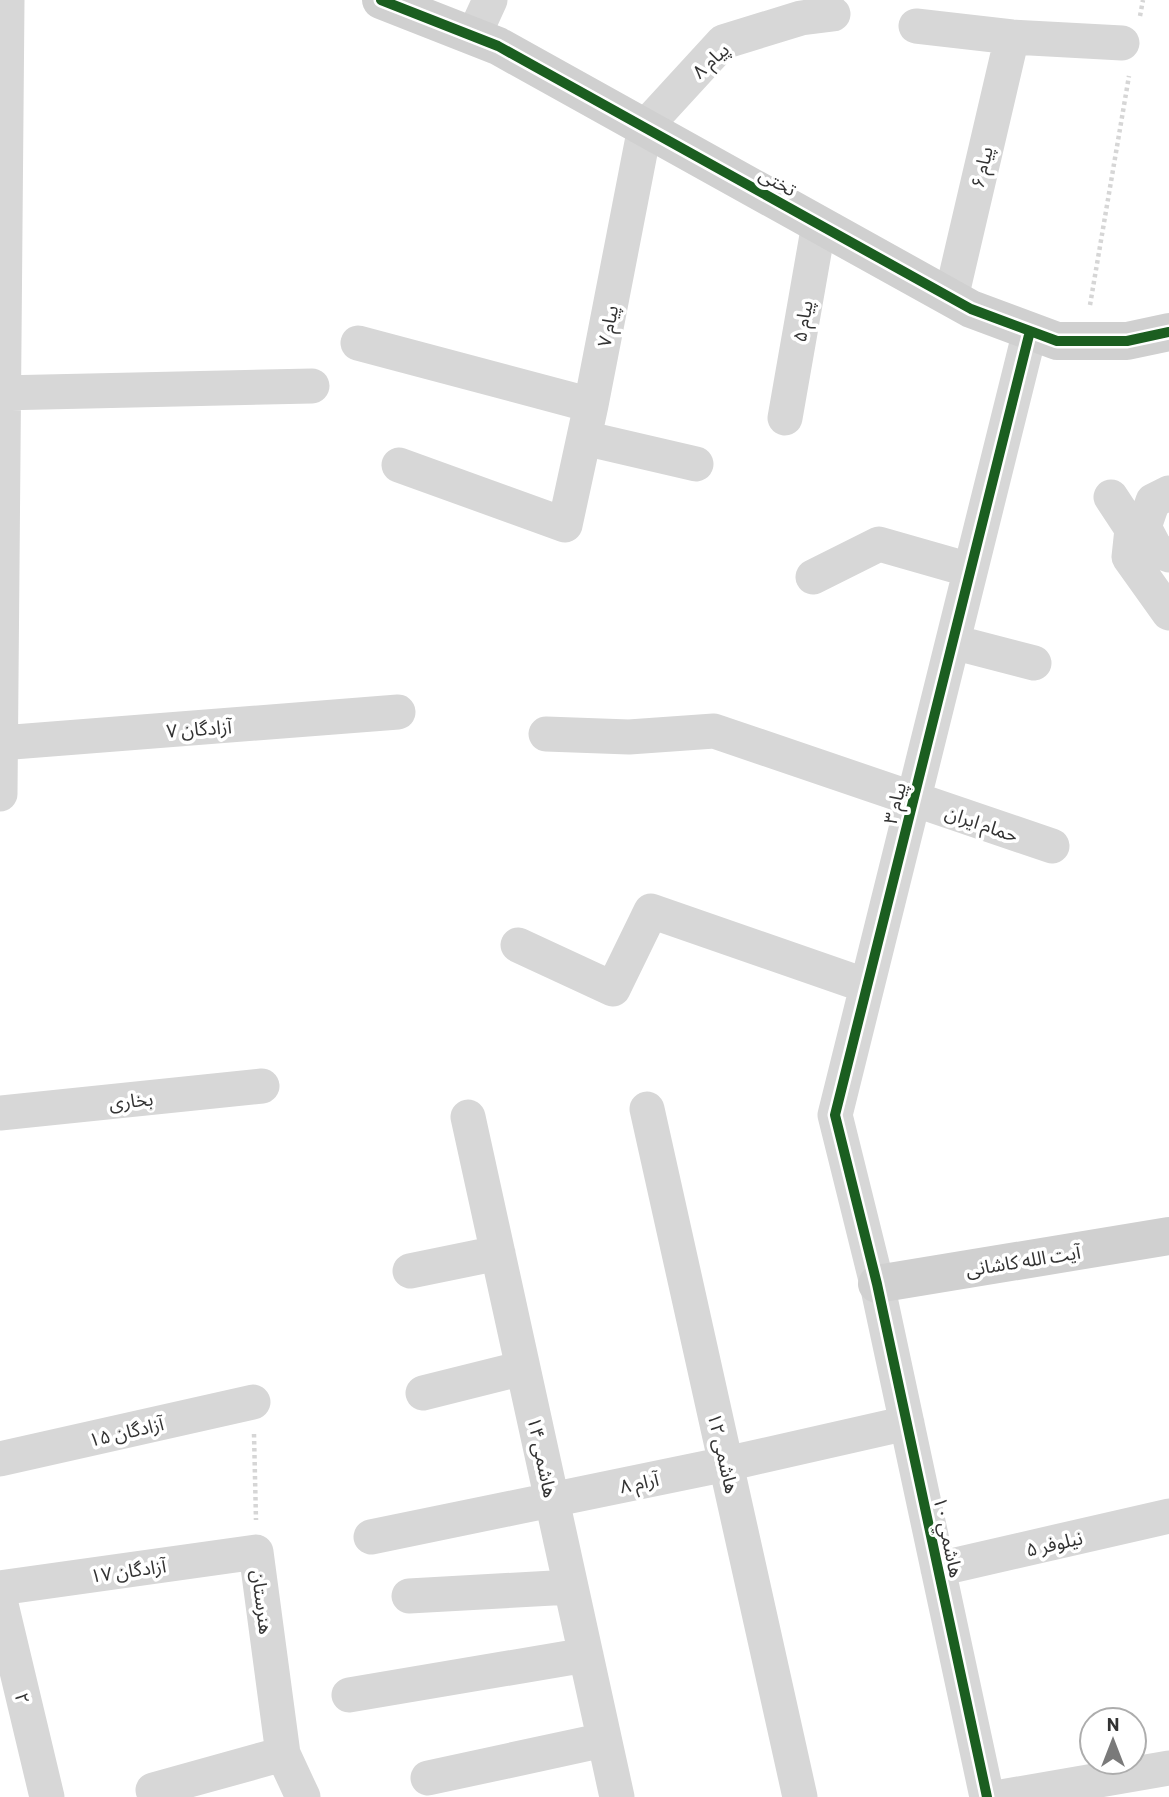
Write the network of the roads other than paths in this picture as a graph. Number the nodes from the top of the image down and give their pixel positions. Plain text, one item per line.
1 (6, 0) edge
2 (381, 0) edge
3 (490, 0) edge
4 (833, 15) dead end
5 (916, 26) dead end
6 (474, 35) junction
7 (1012, 37) junction
8 (1130, 45) road end
9 (645, 127) junction
10 (818, 224) junction
11 (2, 271) edge
12 (951, 298) junction
13 (1030, 331) junction
14 (1169, 332) edge
15 (358, 342) dead end
16 (312, 386) dead end
17 (2, 393) edge
18 (785, 418) dead end
19 (588, 422) junction
20 (696, 464) dead end
21 (399, 465) dead end
22 (1169, 493) edge
23 (1111, 497) dead end
24 (1138, 528) junction
25 (1169, 555) edge
26 (970, 570) junction
27 (813, 577) dead end
28 (1169, 613) edge
29 (953, 642) junction
30 (1034, 663) dead end
31 (398, 712) dead end
32 (545, 734) dead end
33 (0, 743) edge
34 (0, 794) edge
35 (913, 799) junction
36 (1052, 846) dead end
37 (518, 945) dead end
38 (867, 986) junction
39 (262, 1087) dead end
40 (647, 1109) dead end
41 (0, 1114) edge
42 (468, 1116) dead end
43 (1169, 1236) edge
44 (498, 1253) junction
45 (410, 1270) dead end
46 (877, 1284) junction
47 (523, 1368) junction
48 (422, 1393) dead end
49 (253, 1402) road end
50 (907, 1423) junction
51 (0, 1459) edge
52 (726, 1464) junction
53 (552, 1501) junction
54 (1169, 1516) edge
55 (371, 1537) dead end
56 (256, 1552) joint
57 (939, 1569) junction
58 (571, 1587) junction
59 (0, 1588) edge
60 (409, 1596) dead end
61 (0, 1600) edge
62 (586, 1655) junction
63 (349, 1695) dead end
64 (604, 1740) junction
65 (283, 1754) junction
66 (1169, 1768) edge
67 (428, 1778) dead end
68 (153, 1790) dead end
69 (47, 1797) edge
70 (303, 1797) edge
71 (617, 1797) edge
72 (800, 1797) edge
73 (987, 1797) edge
74 (1001, 1797) edge

1 - 11 street
2 - 6 street, تختی
3 - 6 street
4 - 9 street, پیام ۸
5 - 7 street
6 - 9 street, تختی
7 - 8 street
7 - 12 street, پیام ۶
9 - 10 street, تختی
9 - 19 street, پیام ۷
10 - 12 street, تختی
10 - 18 street, پیام ۵
11 - 17 street
12 - 13 street, تختی
13 - 14 street, تختی
13 - 26 street, پيام ۳
15 - 19 street
16 - 17 street
17 - 33 street
19 - 20 street
19 - 21 street, پیام ۷
22 - 24 street
23 - 24 street
24 - 25 street
24 - 28 street
26 - 27 street
26 - 29 street, پيام ۳
29 - 30 street
29 - 35 street, پيام ۳
31 - 33 street, آزادگان ۷
32 - 35 street, حمام ایران
33 - 34 street
35 - 36 street, حمام ایران
35 - 38 street, پيام ۳
37 - 38 street
38 - 46 street, پيام ۳
39 - 41 street, بخاری
40 - 52 street, هاشمی ۱۲
42 - 44 street, هاشمی ۱۴
43 - 46 street, آیت الله کاشانی
44 - 45 street
44 - 47 street, هاشمی ۱۴
46 - 50 street, هاشمي ۱۰
47 - 48 street
47 - 53 street, هاشمی ۱۴
49 - 51 street, آزادگان ۱۵
50 - 52 street, آرام ۸
50 - 57 street, هاشمي ۱۰
52 - 53 street, آرام ۸
52 - 72 street, هاشمی ۱۲
53 - 55 street, آرام ۸
53 - 58 street, هاشمی ۱۴
54 - 57 street, نیلوفر ۵
56 - 59 street, آزادگان ۱۷
56 - 65 street, هنرستان
57 - 73 street, هاشمي ۱۰
58 - 60 street
58 - 62 street, هاشمی ۱۴
61 - 69 street, ۲
62 - 63 street
62 - 64 street, هاشمی ۱۴
64 - 67 street
64 - 71 street, هاشمی ۱۴
65 - 68 street
65 - 70 street, هنرستان
66 - 74 street

